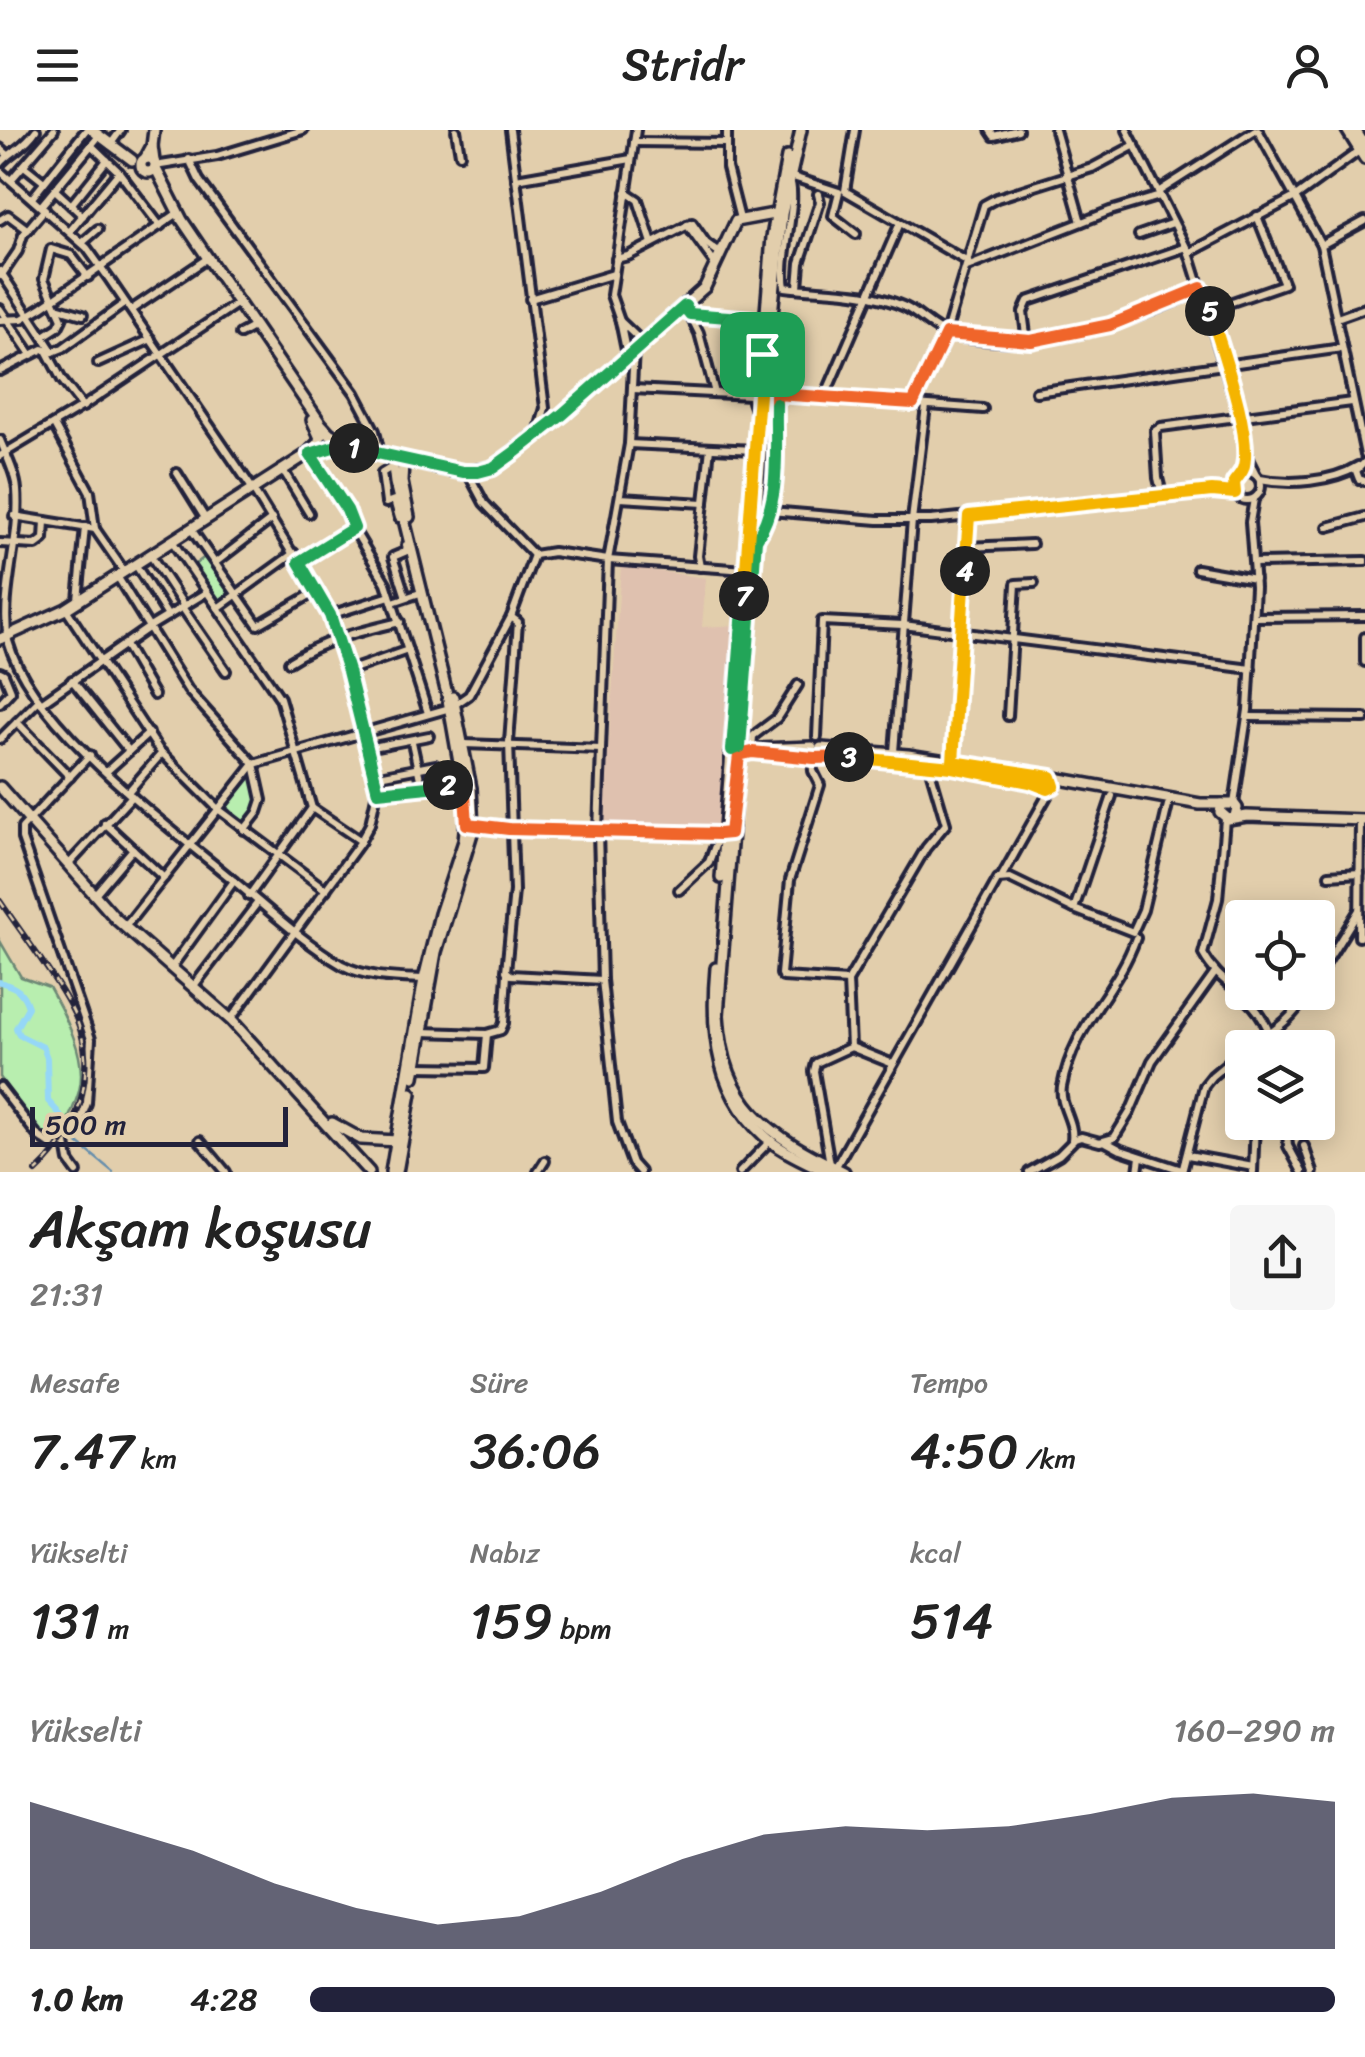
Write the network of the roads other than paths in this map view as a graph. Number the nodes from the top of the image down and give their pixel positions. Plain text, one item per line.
1 (36, 130) edge
2 (54, 130) edge
3 (121, 130) edge
4 (154, 130) edge
5 (303, 130) edge
6 (456, 130) edge
7 (510, 130) edge
8 (636, 130) edge
9 (726, 130) edge
10 (798, 130) edge
11 (855, 130) edge
12 (990, 130) edge
13 (1018, 130) edge
14 (1055, 130) edge
15 (1127, 130) edge
16 (1257, 130) edge
17 (1353, 131) edge
18 (92, 132) edge
19 (634, 142) junction
20 (726, 142) junction
21 (91, 145) junction
22 (109, 145) junction
23 (1135, 145) junction
24 (0, 148) edge
25 (1363, 152) edge
26 (8, 154) junction
27 (460, 154) dead end
28 (189, 159) junction
29 (631, 159) junction
30 (108, 160) junction
31 (147, 164) junction
32 (24, 166) junction
33 (119, 172) junction
34 (3, 175) edge
35 (788, 176) junction
36 (1066, 177) junction
37 (516, 179) junction
38 (44, 182) junction
39 (55, 190) junction
40 (626, 192) junction
41 (818, 194) dead end
42 (1159, 194) junction
43 (1297, 196) junction
44 (32, 198) junction
45 (71, 204) junction
46 (43, 207) junction
47 (778, 213) junction
48 (176, 214) junction
49 (83, 216) junction
50 (1257, 216) junction
51 (740, 218) junction
52 (0, 220) edge
53 (1365, 221) edge
54 (1081, 222) junction
55 (900, 223) junction
56 (1174, 223) junction
57 (687, 225) junction
58 (160, 226) junction
59 (98, 229) dead end
60 (28, 230) junction
61 (70, 231) junction
62 (856, 234) dead end
63 (1140, 236) dead end
64 (82, 243) junction
65 (652, 243) junction
66 (1321, 245) junction
67 (1188, 250) junction
68 (722, 254) junction
69 (616, 258) junction
70 (206, 259) junction
71 (967, 264) junction
72 (716, 266) junction
73 (102, 268) junction
74 (1, 274) edge
75 (614, 274) junction
76 (88, 277) junction
77 (798, 288) junction
78 (1201, 288) junction
79 (871, 294) junction
80 (530, 299) junction
81 (56, 303) junction
82 (237, 304) junction
83 (128, 306) junction
84 (1365, 308) edge
85 (688, 310) junction
86 (1209, 310) junction
87 (30, 314) junction
88 (83, 315) dead end
89 (2, 316) edge
90 (1337, 318) junction
91 (620, 321) junction
92 (253, 327) junction
93 (240, 334) dead end
94 (946, 334) junction
95 (44, 336) junction
96 (151, 339) junction
97 (1027, 342) junction
98 (1342, 348) junction
99 (634, 349) junction
100 (50, 352) junction
101 (31, 354) junction
102 (758, 354) junction
103 (162, 355) junction
104 (98, 363) dead end
105 (1226, 366) junction
106 (0, 371) edge
107 (633, 389) junction
108 (715, 392) junction
109 (1036, 392) dead end
110 (771, 394) junction
111 (752, 395) junction
112 (826, 396) junction
113 (1352, 402) junction
114 (913, 403) junction
115 (926, 406) junction
116 (82, 407) junction
117 (983, 408) dead end
118 (758, 416) junction
119 (1240, 416) junction
120 (54, 425) junction
121 (538, 434) junction
122 (0, 440) edge
123 (327, 441) junction
124 (629, 444) junction
125 (710, 448) junction
126 (1245, 448) junction
127 (755, 450) junction
128 (308, 454) junction
129 (3, 455) edge
130 (380, 456) junction
131 (1362, 460) edge
132 (396, 462) junction
133 (282, 469) junction
134 (176, 473) dead end
135 (468, 473) junction
136 (1342, 475) junction
137 (1258, 477) junction
138 (1237, 478) junction
139 (1289, 482) junction
140 (1362, 482) edge
141 (252, 488) junction
142 (1212, 491) junction
143 (1238, 496) junction
144 (1257, 496) junction
145 (620, 498) junction
146 (1162, 498) junction
147 (704, 503) junction
148 (770, 511) junction
149 (309, 513) dead end
150 (14, 516) junction
151 (969, 516) junction
152 (1365, 517) edge
153 (205, 518) junction
154 (272, 519) junction
155 (45, 520) junction
156 (912, 520) junction
157 (1250, 522) junction
158 (85, 527) junction
159 (1328, 527) dead end
160 (190, 528) junction
161 (354, 528) junction
162 (96, 529) junction
163 (172, 540) junction
164 (756, 540) junction
165 (0, 543) edge
166 (12, 543) junction
167 (1032, 544) dead end
168 (966, 547) junction
169 (294, 553) junction
170 (534, 555) junction
171 (151, 556) junction
172 (608, 560) junction
173 (1365, 561) edge
174 (299, 562) junction
175 (215, 563) junction
176 (1254, 563) junction
177 (135, 564) junction
178 (700, 567) junction
179 (1197, 569) dead end
180 (746, 570) junction
181 (120, 574) junction
182 (1255, 579) junction
183 (1034, 583) dead end
184 (317, 591) junction
185 (208, 592) junction
186 (422, 592) junction
187 (235, 596) junction
188 (406, 597) junction
189 (392, 599) junction
190 (78, 602) junction
191 (184, 606) junction
192 (218, 608) junction
193 (66, 610) junction
194 (330, 615) junction
195 (168, 616) junction
196 (1365, 616) edge
197 (511, 617) junction
198 (1254, 617) junction
199 (400, 622) junction
200 (903, 625) junction
201 (148, 628) junction
202 (961, 632) junction
203 (1365, 636) edge
204 (4, 638) edge
205 (338, 638) junction
206 (1015, 638) junction
207 (124, 645) junction
208 (409, 650) junction
209 (99, 662) junction
210 (289, 662) dead end
211 (1365, 662) edge
212 (17, 669) junction
213 (1251, 669) junction
214 (226, 670) dead end
215 (348, 671) junction
216 (2, 673) edge
217 (72, 680) junction
218 (798, 685) dead end
219 (154, 695) dead end
220 (40, 702) junction
221 (0, 703) edge
222 (452, 707) junction
223 (428, 714) junction
224 (1008, 716) dead end
225 (1248, 717) junction
226 (1365, 718) edge
227 (17, 722) junction
228 (364, 732) junction
229 (149, 733) junction
230 (429, 736) dead end
231 (0, 740) edge
232 (412, 742) junction
233 (464, 744) junction
234 (509, 745) junction
235 (378, 746) dead end
236 (600, 749) junction
237 (752, 750) junction
238 (129, 751) junction
239 (295, 752) junction
240 (735, 752) junction
241 (815, 752) junction
242 (894, 752) dead end
243 (162, 753) junction
244 (90, 755) junction
245 (953, 762) junction
246 (254, 764) junction
247 (928, 764) junction
248 (435, 765) dead end
249 (419, 770) junction
250 (106, 771) junction
251 (384, 775) dead end
252 (70, 776) junction
253 (464, 781) junction
254 (1049, 784) junction
255 (0, 786) edge
256 (422, 788) junction
257 (378, 792) junction
258 (130, 794) junction
259 (1112, 796) junction
260 (1168, 805) junction
261 (218, 808) junction
262 (312, 808) junction
263 (1228, 810) junction
264 (1363, 818) edge
265 (30, 820) junction
266 (470, 824) junction
267 (107, 825) junction
268 (512, 829) junction
269 (244, 830) junction
270 (598, 830) junction
271 (724, 834) junction
272 (361, 841) junction
273 (188, 846) junction
274 (133, 850) junction
275 (277, 856) junction
276 (1362, 863) edge
277 (70, 865) junction
278 (1360, 873) junction
279 (1329, 875) dead end
280 (1002, 877) junction
281 (164, 878) junction
282 (234, 881) junction
283 (326, 890) junction
284 (679, 890) dead end
285 (94, 894) junction
286 (249, 896) junction
287 (258, 902) junction
288 (1361, 907) edge
289 (1074, 909) junction
290 (125, 927) junction
291 (295, 932) junction
292 (1361, 936) edge
293 (1136, 938) dead end
294 (1335, 947) edge
295 (171, 969) junction
296 (508, 974) junction
297 (1215, 974) junction
298 (424, 980) junction
299 (602, 980) junction
300 (848, 980) junction
301 (192, 988) junction
302 (1297, 1010) edge
303 (230, 1020) junction
304 (1266, 1030) edge
305 (1275, 1030) edge
306 (422, 1032) junction
307 (487, 1034) junction
308 (851, 1047) junction
309 (893, 1064) junction
310 (1225, 1066) edge
311 (416, 1067) junction
312 (0, 1087) edge
313 (318, 1112) junction
314 (1254, 1140) edge
315 (1288, 1140) edge
316 (200, 1141) dead end
317 (396, 1141) junction
318 (770, 1141) junction
319 (1072, 1142) junction
320 (1106, 1142) junction
321 (60, 1143) junction
322 (1304, 1146) dead end
323 (1188, 1155) junction
324 (1140, 1156) junction
325 (545, 1161) dead end
326 (834, 1169) edge
327 (1253, 1170) edge
328 (1182, 1171) edge
329 (77, 1172) edge
330 (226, 1172) edge
331 (369, 1172) edge
332 (394, 1172) edge
333 (538, 1172) edge
334 (640, 1172) edge
335 (740, 1172) edge
336 (1029, 1172) edge
337 (1138, 1172) edge
338 (1302, 1172) edge
339 (1313, 1172) edge

1 - 26 street
2 - 32 street
3 - 22 street
4 - 31 main road
5 - 28 street
6 - 27 street
7 - 37 street
8 - 19 street
9 - 20 street
10 - 35 main road
10 - 47 main road
11 - 55 street
12 - 13 street
14 - 36 street
15 - 23 street
16 - 42 street
16 - 43 street
17 - 25 main road
18 - 21 street
18 - 22 main road
18 - 38 street
19 - 20 street
19 - 29 street
20 - 51 street
21 - 30 street
21 - 39 street
22 - 31 main road
23 - 36 street
23 - 42 street
24 - 26 street
25 - 43 street
26 - 34 street
28 - 31 street
28 - 130 street
29 - 37 street
29 - 40 street
30 - 33 street
30 - 45 street
31 - 48 main road
32 - 34 street
32 - 38 street
33 - 49 street
33 - 58 street
34 - 44 street
35 - 47 main road
35 - 62 street
35 - 77 street
36 - 54 street
36 - 71 street
37 - 80 street
38 - 44 street
39 - 45 street
39 - 46 street
40 - 65 street
40 - 69 street
41 - 77 street
42 - 54 street
42 - 56 street
43 - 50 street
43 - 66 street
44 - 46 street
45 - 49 street
46 - 60 street
46 - 61 street
47 - 51 main road
47 - 102 main road
47 - 110 main road
48 - 58 street
48 - 70 main road
49 - 61 street
50 - 67 street
50 - 86 street
51 - 68 main road
52 - 60 street
53 - 66 street
54 - 71 street
55 - 71 street
55 - 79 street
56 - 63 street
56 - 67 street
57 - 65 street
57 - 68 street
57 - 72 street
58 - 73 street
59 - 64 street
60 - 74 street
61 - 64 street
64 - 73 street
65 - 69 street
66 - 90 street
67 - 78 street
67 - 97 street
68 - 72 main road
69 - 75 street
70 - 82 main road
70 - 83 street
71 - 94 street
72 - 85 main road
73 - 76 street
73 - 83 street
74 - 87 street
75 - 80 street
75 - 91 street
76 - 81 street
76 - 81 street
77 - 79 street
78 - 86 street
78 - 97 street
79 - 94 street
79 - 112 street
80 - 121 street
81 - 87 street
81 - 88 street
81 - 95 street
82 - 92 main road
82 - 103 street
83 - 96 street
83 - 100 street
84 - 90 street
85 - 99 main road
85 - 102 street
85 - 108 street
86 - 105 street
87 - 89 street
87 - 95 street
89 - 101 street
90 - 98 street
91 - 99 street
91 - 99 street
92 - 93 street
92 - 123 main road
94 - 97 street
94 - 114 street
95 - 100 street
96 - 103 street
96 - 104 street
98 - 105 street
98 - 113 street
99 - 107 street
99 - 121 main road
100 - 101 street
100 - 116 street
101 - 106 street
102 - 111 street
102 - 118 main road
103 - 116 street
103 - 141 street
105 - 109 street
105 - 119 street
107 - 108 street
107 - 124 street
108 - 111 street
110 - 112 street
110 - 148 street
110 - 164 main road
111 - 118 street
112 - 114 street
113 - 119 street
113 - 131 street
114 - 115 street
115 - 117 street
115 - 156 street
116 - 120 street
118 - 127 main road
119 - 126 street
119 - 146 street
120 - 129 street
120 - 162 street
121 - 135 main road
122 - 129 street
123 - 128 main road
123 - 130 main road
124 - 125 street
124 - 145 street
125 - 127 street
125 - 147 street
126 - 137 street
126 - 138 street
127 - 180 main road
128 - 133 main road
128 - 161 street
129 - 150 street
130 - 132 main road
131 - 136 street
131 - 140 street
132 - 135 main road
132 - 186 main road
132 - 188 street
132 - 222 main road
133 - 141 main road
133 - 149 street
134 - 153 street
135 - 170 street
136 - 139 street
136 - 140 street
137 - 138 street
137 - 139 street
137 - 144 street
138 - 142 street
138 - 143 street
139 - 144 street
141 - 153 main road
141 - 154 street
142 - 143 street
142 - 146 street
143 - 144 street
143 - 157 street
144 - 157 street
145 - 147 street
145 - 172 street
146 - 151 street
147 - 178 street
148 - 156 street
148 - 164 street
150 - 155 street
150 - 166 street
151 - 156 street
151 - 168 street
152 - 159 street
153 - 160 main road
154 - 169 street
154 - 175 street
155 - 158 street
155 - 166 street
156 - 200 street
157 - 176 street
158 - 162 street
158 - 190 street
160 - 163 main road
160 - 175 street
161 - 174 street
161 - 189 street
162 - 181 street
163 - 171 main road
163 - 185 street
164 - 240 main road
165 - 166 street
166 - 204 street
167 - 168 street
168 - 202 street
169 - 174 street
169 - 187 street
170 - 172 street
170 - 197 street
171 - 177 main road
171 - 191 street
172 - 178 street
172 - 236 street
173 - 176 street
174 - 184 street
175 - 187 street
176 - 182 street
177 - 181 main road
177 - 195 street
178 - 180 street
179 - 182 street
180 - 240 main road
181 - 190 main road
181 - 201 street
182 - 198 street
183 - 206 street
184 - 187 street
184 - 194 street
185 - 191 street
185 - 192 street
186 - 188 street
186 - 222 main road
187 - 192 street
188 - 189 street
189 - 194 street
189 - 199 street
190 - 193 main road
191 - 195 street
191 - 214 street
192 - 239 street
193 - 204 main road
193 - 209 street
194 - 205 street
195 - 201 street
196 - 198 street
197 - 222 street
197 - 234 street
198 - 213 street
199 - 205 street
199 - 208 street
200 - 202 street
200 - 241 street
200 - 242 street
201 - 207 street
201 - 246 street
202 - 206 street
202 - 245 street
203 - 211 street
204 - 212 street
205 - 210 street
205 - 215 street
206 - 213 street
206 - 224 street
207 - 209 street
207 - 219 street
208 - 215 street
208 - 223 street
209 - 217 street
209 - 229 street
212 - 216 street
212 - 220 street
213 - 225 street
215 - 228 street
216 - 221 street
217 - 220 street
217 - 238 street
218 - 237 street
220 - 227 street
220 - 244 street
222 - 223 street
222 - 233 main road
222 - 253 main road
223 - 228 street
225 - 226 street
225 - 263 street
227 - 231 street
227 - 252 street
228 - 239 street
228 - 257 street
229 - 238 street
229 - 243 street
230 - 232 street
232 - 235 street
232 - 249 street
233 - 234 street
233 - 266 main road
234 - 236 street
234 - 268 street
236 - 270 street
237 - 240 main road
237 - 241 main road
238 - 250 street
239 - 246 street
239 - 262 street
240 - 271 main road
241 - 245 main road
241 - 247 main road
241 - 300 street
243 - 258 street
243 - 261 street
244 - 250 street
244 - 252 street
245 - 254 main road
246 - 261 street
246 - 269 street
247 - 254 main road
247 - 300 street
248 - 249 street
249 - 251 street
249 - 256 street
250 - 258 street
252 - 265 street
253 - 256 street
253 - 266 main road
254 - 259 main road
254 - 263 main road
254 - 280 street
255 - 265 main road
256 - 257 street
257 - 272 street
258 - 267 street
258 - 273 street
259 - 260 main road
259 - 289 street
260 - 263 main road
260 - 289 street
261 - 269 street
261 - 273 street
262 - 272 street
262 - 275 street
263 - 264 main road
263 - 297 street
264 - 276 street
265 - 277 main road
265 - 321 street
266 - 268 street
266 - 298 main road
266 - 306 main road
267 - 274 street
267 - 277 street
268 - 270 street
268 - 296 street
269 - 275 street
270 - 271 street
270 - 299 street
271 - 284 street
271 - 318 main road
271 - 326 main road
272 - 283 street
273 - 281 street
273 - 282 street
274 - 281 street
274 - 285 street
275 - 283 street
275 - 286 street
276 - 278 street
277 - 285 main road
278 - 279 street
278 - 288 street
280 - 289 street
280 - 309 street
281 - 290 street
282 - 286 street
282 - 295 street
283 - 291 street
285 - 290 main road
286 - 287 street
287 - 291 street
287 - 301 street
288 - 292 street
288 - 294 street
290 - 295 main road
291 - 298 street
291 - 303 street
293 - 319 street
295 - 301 main road
296 - 299 street
296 - 307 street
297 - 304 street
297 - 320 street
298 - 317 main road
299 - 334 street
300 - 308 street
301 - 303 main road
302 - 305 street
303 - 313 main road
306 - 307 street
306 - 311 main road
307 - 311 street
308 - 309 street
308 - 326 street
309 - 326 street
310 - 323 street
311 - 332 main road
312 - 321 street
313 - 317 main road
313 - 331 main road
314 - 327 street
315 - 338 street
316 - 330 street
317 - 332 main road
318 - 326 main road
318 - 335 street
319 - 320 street
319 - 336 street
320 - 324 street
321 - 329 street
322 - 339 street
323 - 327 street
323 - 328 street
324 - 328 street
324 - 337 street
325 - 333 street

